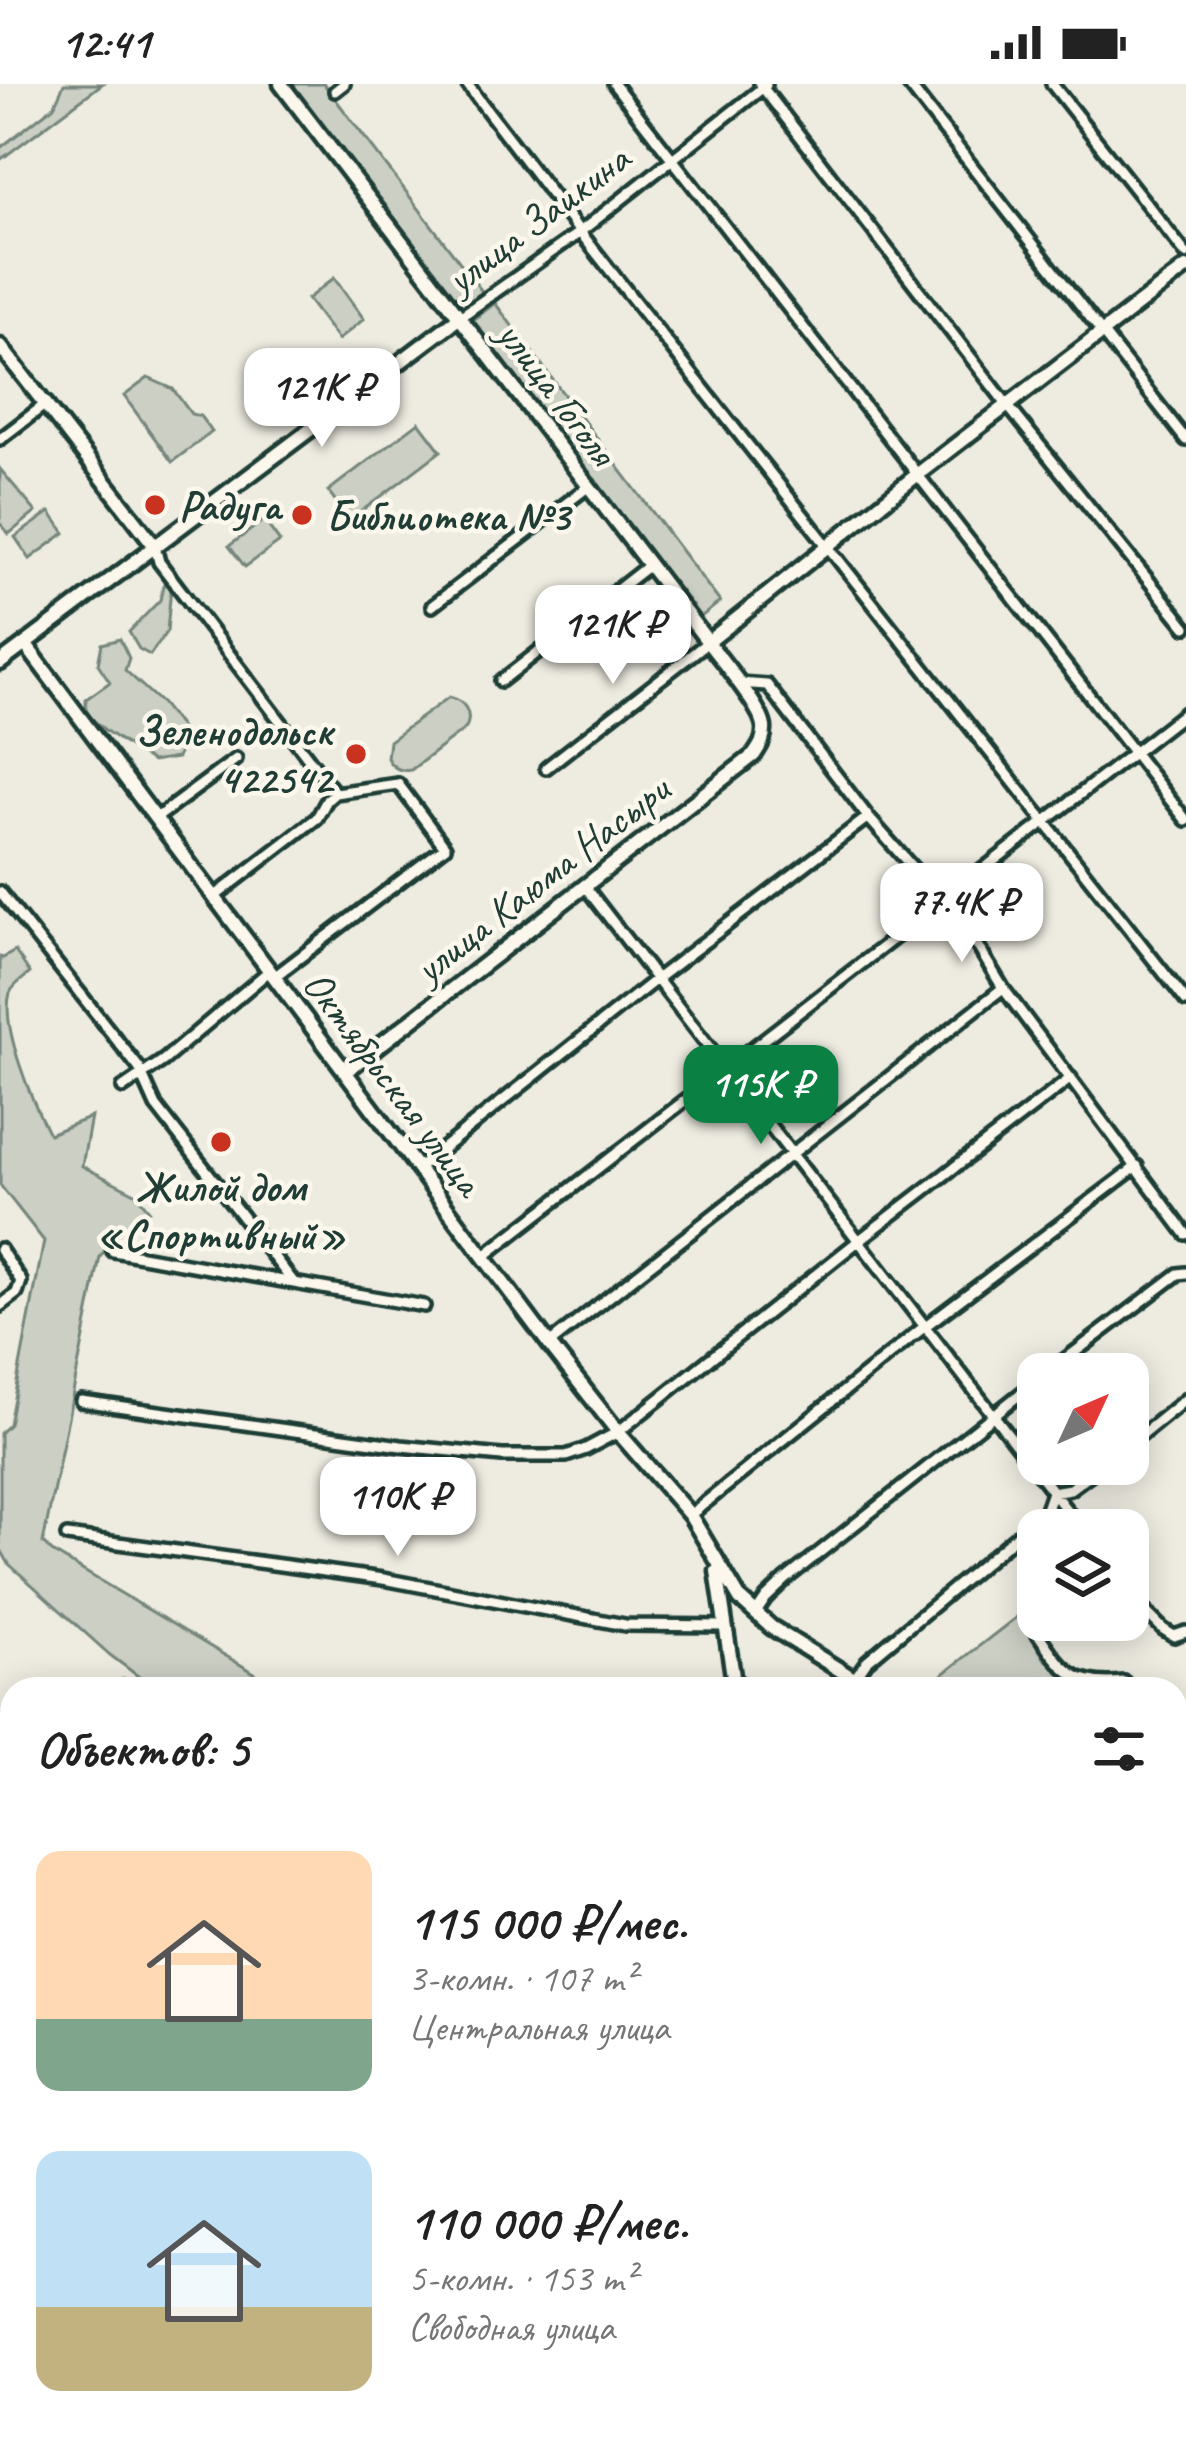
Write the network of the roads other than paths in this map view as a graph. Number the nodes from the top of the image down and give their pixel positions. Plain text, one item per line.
1 (281, 84) edge
2 (467, 84) edge
3 (614, 84) edge
4 (908, 84) edge
5 (1052, 84) edge
6 (763, 85) edge
7 (671, 158) junction
8 (580, 232) junction
9 (1186, 254) edge
10 (1186, 268) edge
11 (460, 316) junction
12 (1103, 332) junction
13 (0, 346) edge
14 (47, 404) junction
15 (1008, 406) junction
16 (0, 439) edge
17 (1186, 440) edge
18 (918, 474) junction
19 (589, 486) junction
20 (155, 546) junction
21 (827, 547) junction
22 (649, 565) junction
23 (432, 606) dead end
24 (1186, 627) edge
25 (708, 642) junction
26 (25, 644) junction
27 (0, 663) edge
28 (501, 681) dead end
29 (738, 683) junction
30 (1186, 712) edge
31 (764, 729) joint
32 (1134, 752) junction
33 (236, 759) dead end
34 (546, 769) dead end
35 (335, 794) junction
36 (155, 818) junction
37 (868, 818) junction
38 (1186, 820) edge
39 (1044, 822) junction
40 (584, 885) junction
41 (0, 892) edge
42 (214, 897) junction
43 (942, 901) junction
44 (272, 974) junction
45 (655, 980) junction
46 (1003, 988) junction
47 (1186, 1001) edge
48 (724, 1070) junction
49 (345, 1072) junction
50 (142, 1075) junction
51 (1071, 1078) junction
52 (123, 1088) dead end
53 (789, 1154) junction
54 (1137, 1166) junction
55 (417, 1168) junction
56 (1186, 1234) edge
57 (857, 1242) junction
58 (0, 1249) edge
59 (113, 1251) dead end
60 (483, 1257) junction
61 (1186, 1273) edge
62 (294, 1283) junction
63 (0, 1306) edge
64 (424, 1306) dead end
65 (924, 1327) junction
66 (548, 1344) junction
67 (1074, 1353) edge
68 (1017, 1396) edge
69 (1186, 1399) edge
70 (81, 1401) dead end
71 (992, 1415) junction
72 (1149, 1429) edge
73 (617, 1432) junction
74 (1075, 1485) edge
75 (1052, 1492) junction
76 (1064, 1509) edge
77 (690, 1515) junction
78 (67, 1536) dead end
79 (714, 1555) junction
80 (755, 1614) junction
81 (1149, 1616) edge
82 (726, 1626) junction
83 (1186, 1632) edge
84 (1043, 1641) edge
85 (733, 1677) edge
86 (854, 1677) edge
87 (857, 1677) edge
88 (1076, 1677) edge

1 - 11 main road, улица Гоголя
2 - 8 street
3 - 7 street
4 - 12 street
5 - 9 street
6 - 7 street, улица Заикина
6 - 15 street
7 - 8 street, улица Заикина
7 - 18 street
8 - 11 street, улица Заикина
8 - 21 street
10 - 12 main road
11 - 19 main road, улица Гоголя
11 - 20 main road, улица Заикина
12 - 15 main road
12 - 17 street
13 - 14 main road
14 - 16 street
14 - 20 main road
15 - 18 main road
15 - 24 street
18 - 21 main road
18 - 32 street
19 - 22 main road, улица Гоголя
19 - 23 street
20 - 26 main road, улица Заикина
20 - 35 street
21 - 25 main road
21 - 39 street
22 - 25 main road, улица Гоголя
22 - 28 street
25 - 29 main road, улица Гоголя
25 - 34 street
26 - 27 main road, улица Заикина
26 - 36 main road, Октябрьская улица
29 - 31 main road, улица Гоголя
29 - 37 street, улица Гоголя
30 - 32 street
31 - 40 main road, улица Каюма Насыри
32 - 38 street
32 - 39 street
33 - 36 street
35 - 42 street
35 - 44 street
36 - 42 main road, Октябрьская улица
37 - 43 street, улица Гоголя
37 - 45 street
39 - 43 street
39 - 47 street
40 - 45 street
40 - 49 main road, улица Каюма Насыри
41 - 50 street
42 - 44 main road, Октябрьская улица
43 - 46 street, улица Гоголя
43 - 48 street
44 - 49 main road, Октябрьская улица
44 - 50 street
45 - 48 street
45 - 55 street
46 - 51 street, улица Гоголя
46 - 53 street
48 - 53 street
48 - 60 street
49 - 55 main road, Октябрьская улица
50 - 52 street
50 - 62 street
51 - 54 street, улица Гоголя
51 - 57 street
53 - 57 street
53 - 66 street
54 - 56 street, улица Гоголя
54 - 65 street
55 - 60 main road, Октябрьская улица
57 - 65 street
57 - 73 street
58 - 63 street
59 - 62 street
60 - 66 main road, Октябрьская улица
61 - 67 street
62 - 64 street
65 - 71 street
65 - 77 street
66 - 73 main road, Октябрьская улица
68 - 71 street
69 - 72 street
70 - 73 street
71 - 75 street
71 - 80 street
73 - 77 main road, Октябрьская улица
74 - 75 street
75 - 76 street
75 - 87 street
77 - 79 main road, Октябрьская улица
78 - 82 street
79 - 80 main road, Октябрьская улица
79 - 82 main road, Октябрьская улица
80 - 82 main road
80 - 86 main road, Октябрьская улица
81 - 83 street
82 - 85 main road, Октябрьская улица
84 - 88 street

